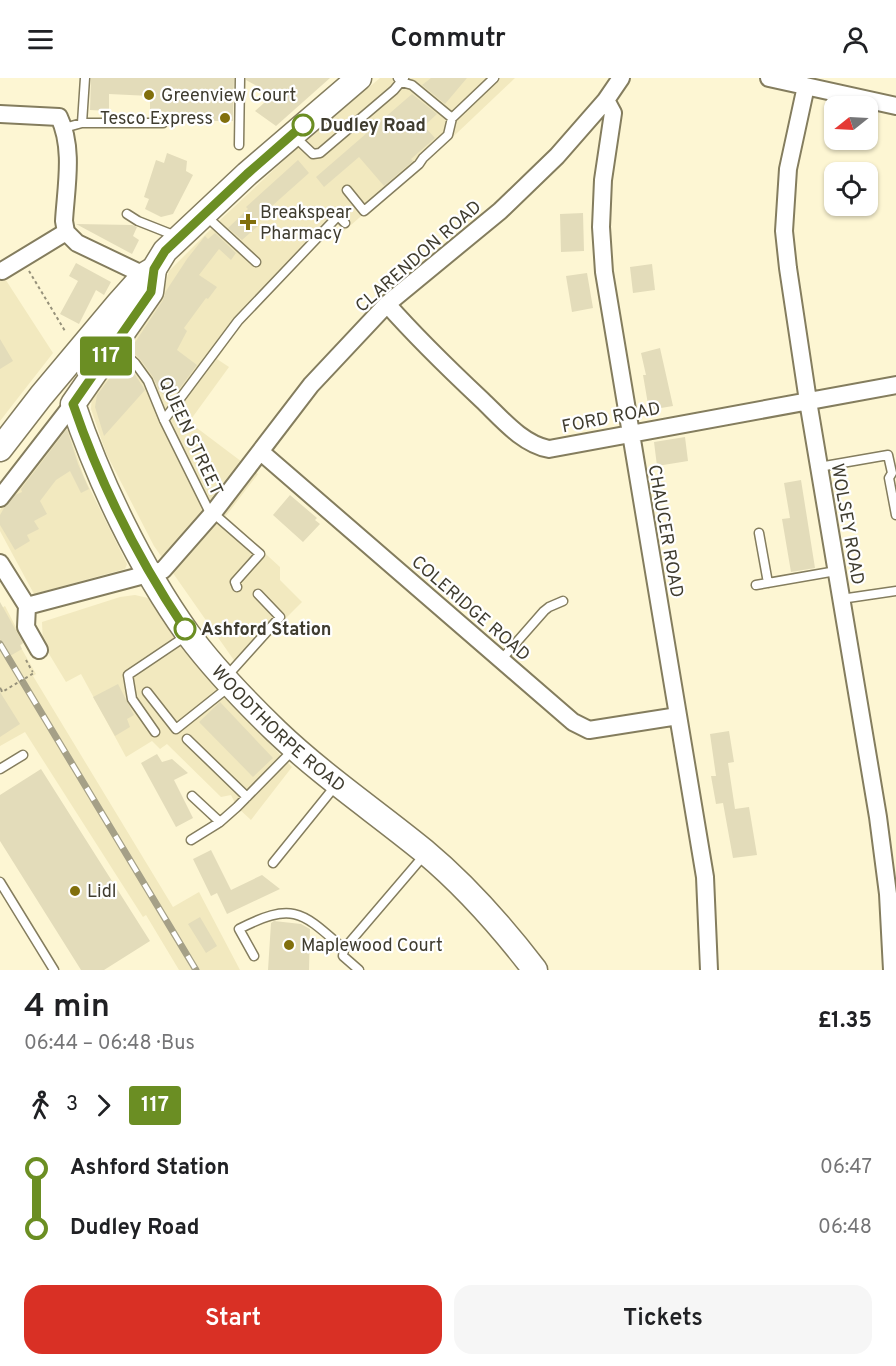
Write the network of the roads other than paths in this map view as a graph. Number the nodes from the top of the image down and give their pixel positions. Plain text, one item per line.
1 (85, 78) edge
2 (240, 78) edge
3 (359, 78) edge
4 (494, 78) edge
5 (621, 78) edge
6 (769, 78) edge
7 (401, 79) edge
8 (806, 86) junction
9 (606, 100) junction
10 (896, 106) edge
11 (0, 114) edge
12 (452, 118) junction
13 (82, 123) junction
14 (163, 123) dead end
15 (64, 128) junction
16 (293, 134) junction
17 (238, 145) dead end
18 (347, 190) dead end
19 (127, 214) dead end
20 (203, 214) junction
21 (345, 223) dead end
22 (66, 232) junction
23 (179, 237) junction
24 (256, 262) dead end
25 (1, 272) edge
26 (149, 272) junction
27 (387, 304) junction
28 (115, 344) junction
29 (896, 385) edge
30 (808, 401) junction
31 (73, 404) junction
32 (164, 420) junction
33 (630, 434) junction
34 (0, 449) edge
35 (261, 452) junction
36 (819, 467) junction
37 (0, 498) edge
38 (212, 514) junction
39 (896, 515) edge
40 (759, 533) dead end
41 (0, 563) edge
42 (836, 572) junction
43 (151, 574) junction
44 (768, 583) junction
45 (756, 585) dead end
46 (237, 587) dead end
47 (896, 591) edge
48 (258, 594) dead end
49 (841, 599) junction
50 (563, 601) dead end
51 (27, 606) junction
52 (189, 634) junction
53 (39, 650) dead end
54 (501, 660) junction
55 (227, 682) junction
56 (147, 692) dead end
57 (678, 716) junction
58 (155, 732) dead end
59 (187, 739) dead end
60 (295, 748) junction
61 (23, 755) dead end
62 (0, 769) edge
63 (338, 782) junction
64 (192, 796) dead end
65 (247, 797) junction
66 (220, 822) junction
67 (191, 840) dead end
68 (426, 853) junction
69 (273, 863) dead end
70 (0, 882) edge
71 (344, 950) junction
72 (254, 956) dead end
73 (54, 970) edge
74 (359, 970) edge
75 (535, 970) edge
76 (709, 970) edge
77 (891, 970) edge

1 - 13 lane
2 - 17 lane
3 - 16 street
4 - 12 lane
5 - 9 street, CLARENDON ROAD
6 - 8 street
7 - 12 lane
7 - 16 lane
8 - 10 street
8 - 30 street, WOLSEY ROAD
9 - 27 street, CLARENDON ROAD
9 - 33 street, CHAUCER ROAD
11 - 15 street
12 - 18 lane
13 - 14 lane
13 - 15 lane
15 - 22 street
16 - 20 street
19 - 23 lane
20 - 23 street
20 - 24 lane
21 - 32 lane
22 - 25 street
22 - 26 street
23 - 26 street
26 - 28 street
26 - 34 street
27 - 33 street, FORD ROAD
27 - 35 street, CLARENDON ROAD
28 - 31 street
28 - 32 lane, QUEEN STREET
29 - 30 street, FORD ROAD
30 - 33 street, FORD ROAD
30 - 36 street, WOLSEY ROAD
31 - 37 street
31 - 43 street, WOODTHORPE ROAD
32 - 38 lane, QUEEN STREET
33 - 57 street, CHAUCER ROAD
35 - 38 street, CLARENDON ROAD
35 - 54 street, COLERIDGE ROAD
36 - 39 lane
36 - 42 street, WOLSEY ROAD
38 - 43 street, CLARENDON ROAD
38 - 46 lane
40 - 44 lane
41 - 51 street
42 - 44 lane
42 - 49 street, WOLSEY ROAD
43 - 51 street
43 - 52 street, WOODTHORPE ROAD
44 - 45 lane
47 - 49 lane
48 - 55 lane
49 - 77 street, WOLSEY ROAD
50 - 54 lane
51 - 53 street
52 - 55 street, WOODTHORPE ROAD
52 - 58 lane
54 - 57 street, COLERIDGE ROAD
55 - 56 lane
55 - 60 street, WOODTHORPE ROAD
57 - 76 street, CHAUCER ROAD
59 - 65 lane
60 - 63 street, WOODTHORPE ROAD
60 - 65 lane
61 - 62 lane
63 - 68 street, WOODTHORPE ROAD
63 - 69 lane
64 - 66 lane
65 - 66 lane
66 - 67 lane
68 - 71 lane
68 - 75 street, WOODTHORPE ROAD
70 - 73 lane
71 - 72 lane
71 - 74 lane

